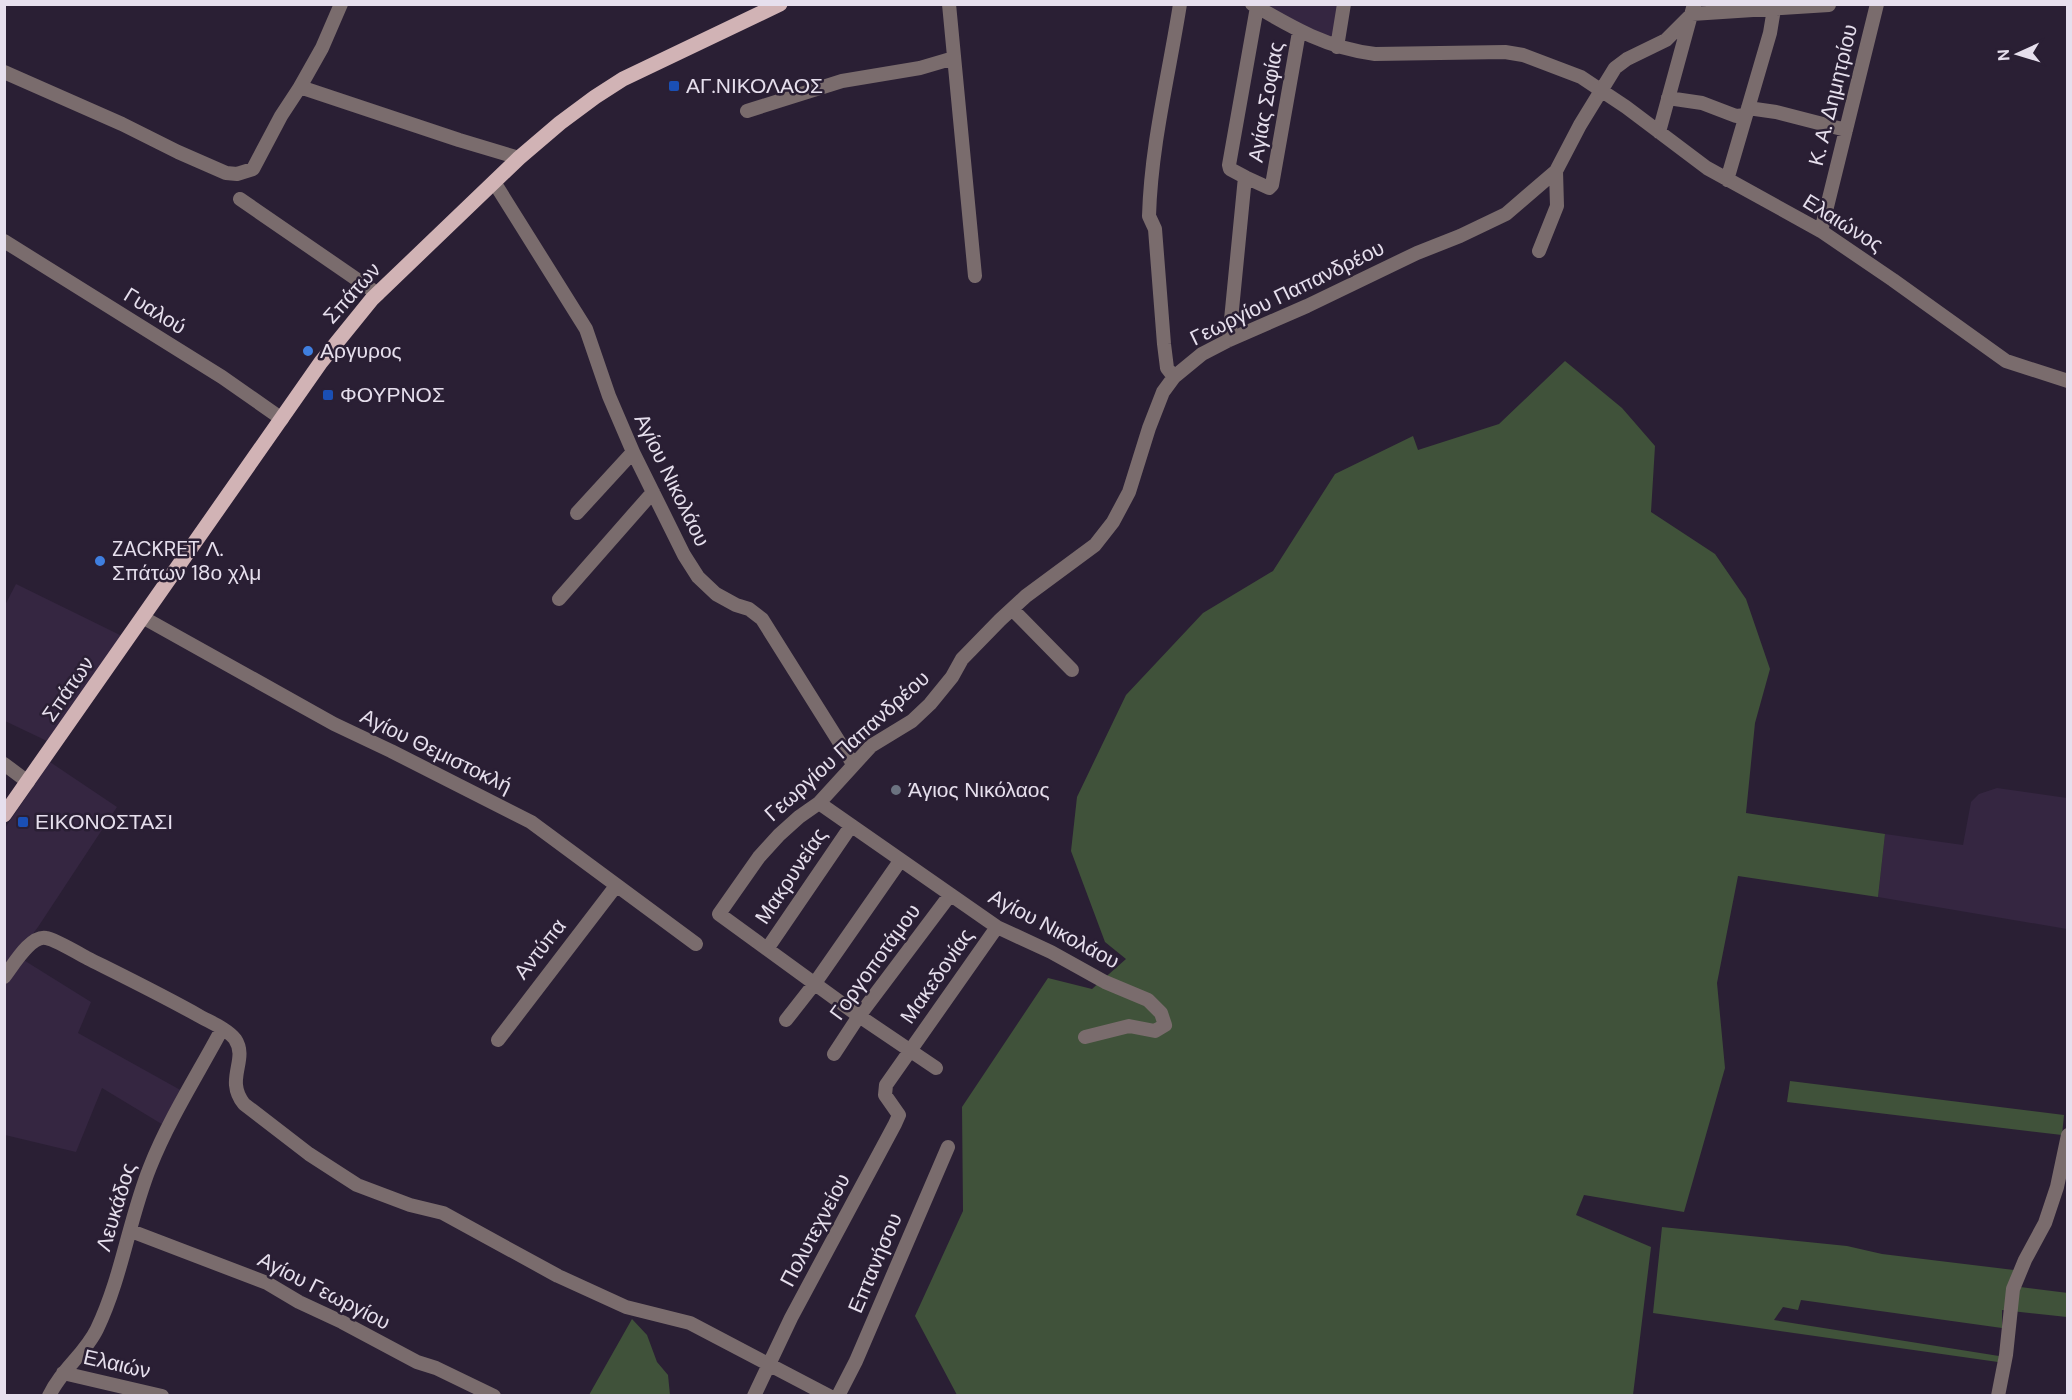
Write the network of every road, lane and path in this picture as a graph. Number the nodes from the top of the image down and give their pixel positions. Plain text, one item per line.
1 (340, 4) edge
2 (780, 4) edge
3 (949, 4) edge
4 (1180, 4) edge
5 (1344, 4) edge
6 (1877, 4) edge
7 (1829, 5) edge
8 (1254, 6) edge
9 (1693, 9) edge
10 (1774, 9) junction
11 (1299, 32) junction
12 (1337, 47) junction
13 (954, 58) junction
14 (4, 72) edge
15 (300, 87) junction
16 (1600, 90) junction
17 (1668, 98) junction
18 (747, 111) dead end
19 (1747, 112) junction
20 (1846, 130) junction
21 (1659, 132) junction
22 (519, 158) junction
23 (1556, 171) junction
24 (1245, 177) junction
25 (1727, 180) junction
26 (494, 182) junction
27 (240, 199) dead end
28 (1821, 231) junction
29 (4, 241) edge
30 (1539, 251) dead end
31 (975, 276) dead end
32 (378, 294) junction
33 (1229, 340) junction
34 (1174, 377) junction
35 (2067, 381) edge
36 (282, 419) junction
37 (633, 452) junction
38 (653, 492) junction
39 (578, 513) dead end
40 (560, 599) dead end
41 (1012, 609) junction
42 (144, 618) junction
43 (1072, 670) dead end
44 (4, 764) edge
45 (853, 764) junction
46 (28, 782) junction
47 (819, 803) junction
48 (4, 815) edge
49 (851, 826) junction
50 (900, 861) junction
51 (616, 886) junction
52 (950, 895) junction
53 (997, 927) junction
54 (696, 944) dead end
55 (766, 949) junction
56 (4, 977) edge
57 (815, 983) junction
58 (859, 1016) junction
59 (786, 1020) dead end
60 (222, 1029) junction
61 (1085, 1037) dead end
62 (498, 1040) dead end
63 (911, 1049) junction
64 (834, 1054) dead end
65 (936, 1068) dead end
66 (899, 1115) joint
67 (2067, 1135) edge
68 (948, 1147) dead end
69 (131, 1231) junction
70 (770, 1366) junction
71 (63, 1373) junction
72 (49, 1395) edge
73 (162, 1395) edge
74 (494, 1395) edge
75 (754, 1395) edge
76 (829, 1395) edge
77 (838, 1395) edge
78 (1998, 1395) edge

1 - 15 street
2 - 22 main road, Σπάτων
3 - 13 street
4 - 34 street
5 - 12 street
6 - 20 street, Κ. Α. Δημητρίου
7 - 10 street
8 - 11 street, Ελαιώνος
8 - 24 street
9 - 10 street
9 - 16 street, Γεωργίου Παπανδρέου
9 - 17 street
10 - 19 street
11 - 12 street, Ελαιώνος
11 - 24 street, Αγίας Σοφίας
12 - 16 street, Ελαιώνος
13 - 18 street
13 - 31 street
14 - 15 street
15 - 22 street
16 - 21 street, Ελαιώνος
16 - 23 street, Γεωργίου Παπανδρέου
17 - 19 street
17 - 21 street
19 - 20 street
19 - 25 street
20 - 28 street, Κ. Α. Δημητρίου
21 - 25 street, Ελαιώνος
22 - 26 main road, Σπάτων
23 - 30 street
23 - 33 street, Γεωργίου Παπανδρέου
24 - 33 street
25 - 28 street, Ελαιώνος
26 - 32 main road, Σπάτων
26 - 37 street, Αγίου Νικολάου
27 - 32 street
28 - 35 street, Ελαιώνος
29 - 36 street, Γυαλού
32 - 36 main road, Σπάτων
33 - 34 street, Γεωργίου Παπανδρέου
34 - 41 street, Γεωργίου Παπανδρέου
36 - 42 main road, Σπάτων
37 - 38 street, Αγίου Νικολάου
37 - 39 street
38 - 40 street
38 - 45 street, Αγίου Νικολάου
41 - 43 street
41 - 45 street, Γεωργίου Παπανδρέου
42 - 46 main road, Σπάτων
42 - 51 street, Αγίου Θεμιστοκλή
44 - 46 street
45 - 47 street, Γεωργίου Παπανδρέου
46 - 48 main road, Σπάτων
47 - 49 street, Αγίου Νικολάου
47 - 55 street, Γεωργίου Παπανδρέου
49 - 50 street, Αγίου Νικολάου
49 - 55 street, Μακρυνείας
50 - 52 street, Αγίου Νικολάου
50 - 57 street
51 - 54 street, Αγίου Θεμιστοκλή
51 - 62 street, Αντύπα
52 - 53 street, Αγίου Νικολάου
52 - 58 street, Γοργοποτάμου
53 - 61 street, Αγίου Νικολάου
53 - 63 street, Μακεδονίας
55 - 57 street
56 - 60 street
57 - 58 street
57 - 59 street
58 - 63 street
58 - 64 street, Γοργοποτάμου
60 - 69 street, Λευκάδος
60 - 70 street
63 - 65 street
63 - 66 street, Μακεδονίας
66 - 70 street, Πολυτεχνείου
67 - 78 street
68 - 77 street, Επτανήσου
69 - 71 street, Λευκάδος
69 - 74 street, Αγίου Γεωργίου
70 - 75 street, Πολυτεχνείου
70 - 76 street
71 - 72 street, Λευκάδος
71 - 73 street, Ελαιών

